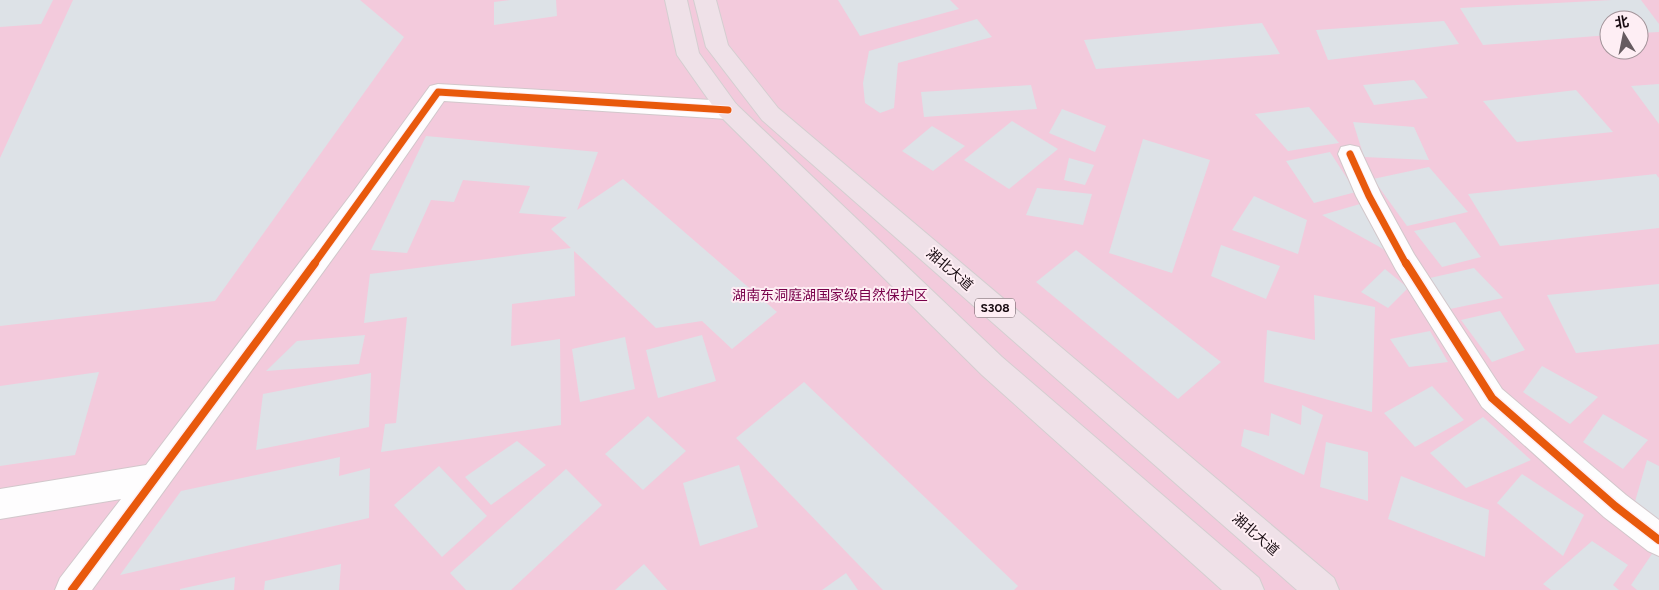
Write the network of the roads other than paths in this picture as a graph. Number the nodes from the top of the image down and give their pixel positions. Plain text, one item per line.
1 (676, 0) edge
2 (705, 0) edge
3 (728, 110) junction
4 (1350, 154) dead end
5 (155, 478) junction
6 (0, 504) edge
7 (1659, 540) edge
8 (72, 590) edge
9 (1247, 590) edge
10 (1322, 590) edge

1 - 3 highway
2 - 10 highway, 湘北大道 / S308
3 - 5 street
3 - 9 highway
4 - 7 street
5 - 6 street
5 - 8 street

